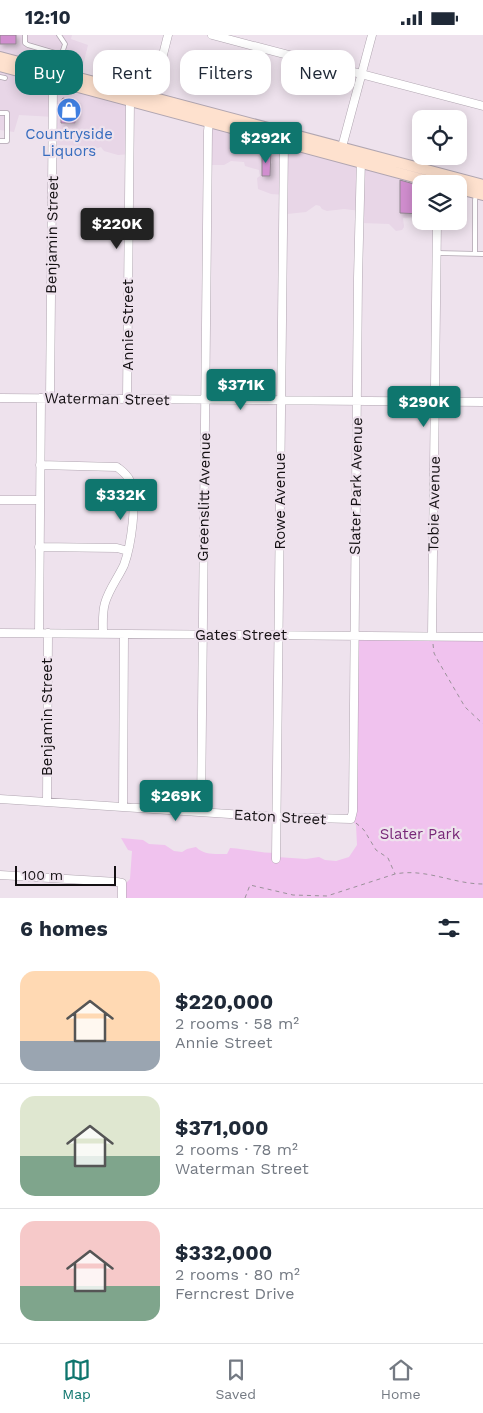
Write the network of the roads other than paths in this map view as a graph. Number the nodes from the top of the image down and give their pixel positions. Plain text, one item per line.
1 (25, 35) edge
2 (59, 35) edge
3 (168, 35) edge
4 (212, 35) edge
5 (372, 35) edge
6 (45, 50) edge
7 (63, 50) edge
8 (0, 57) edge
9 (15, 62) edge
10 (0, 66) edge
11 (15, 69) edge
12 (362, 74) junction
13 (83, 82) edge
14 (83, 85) edge
15 (55, 95) edge
16 (152, 97) junction
17 (130, 101) junction
18 (483, 106) edge
19 (0, 113) edge
20 (1, 122) edge
21 (7, 122) junction
22 (209, 123) junction
23 (1, 131) edge
24 (7, 131) junction
25 (0, 141) edge
26 (284, 142) junction
27 (342, 147) junction
28 (361, 157) junction
29 (414, 175) edge
30 (467, 190) edge
31 (481, 191) edge
32 (437, 230) edge
33 (437, 253) junction
34 (474, 254) junction
35 (483, 254) edge
36 (0, 397) edge
37 (41, 398) junction
38 (50, 398) junction
39 (127, 399) junction
40 (205, 400) junction
41 (281, 400) junction
42 (357, 401) junction
43 (435, 402) junction
44 (483, 402) edge
45 (40, 465) junction
46 (0, 500) edge
47 (40, 500) junction
48 (39, 547) junction
49 (128, 551) junction
50 (0, 633) edge
51 (38, 633) junction
52 (48, 633) junction
53 (102, 634) junction
54 (124, 634) junction
55 (279, 635) junction
56 (202, 636) junction
57 (354, 636) junction
58 (432, 636) junction
59 (483, 637) edge
60 (0, 799) edge
61 (47, 802) junction
62 (123, 807) junction
63 (201, 812) junction
64 (277, 817) junction
65 (351, 819) joint
66 (276, 859) dead end
67 (0, 875) edge
68 (122, 898) edge

1 - 6 lane
2 - 7 lane
3 - 16 street
4 - 12 street
5 - 12 street
8 - 9 main road
10 - 11 main road
12 - 18 street
12 - 27 street
13 - 16 main road
14 - 17 main road
15 - 38 street, Benjamin Street
16 - 27 main road
17 - 22 main road
17 - 39 street, Annie Street
19 - 21 lane
20 - 21 lane
21 - 24 lane
22 - 26 main road
22 - 40 street, Greenslitt Avenue
23 - 24 lane
24 - 25 lane
26 - 28 main road
26 - 41 street, Rowe Avenue
27 - 28 main road
28 - 29 main road
28 - 31 main road
28 - 42 street, Slater Park Avenue
30 - 31 main road
31 - 34 lane
32 - 33 street, Tobie Avenue
33 - 34 lane
33 - 43 street, Tobie Avenue
34 - 35 lane
36 - 37 street, Waterman Street
37 - 38 street, Waterman Street
37 - 45 street
38 - 39 street, Waterman Street
39 - 40 street, Waterman Street
40 - 41 street, Waterman Street
40 - 56 street, Greenslitt Avenue
41 - 42 street, Waterman Street
41 - 55 street, Rowe Avenue
42 - 43 street, Waterman Street
42 - 57 street, Slater Park Avenue
43 - 44 street, Waterman Street
43 - 58 street, Tobie Avenue
45 - 47 street
45 - 49 street
46 - 47 street
47 - 48 street
48 - 49 street
48 - 51 street
49 - 53 street
50 - 51 street, Gates Street
51 - 52 street, Gates Street
52 - 53 street, Gates Street
52 - 61 street, Benjamin Street
53 - 54 street, Gates Street
54 - 56 street, Gates Street
54 - 62 street
55 - 56 street, Gates Street
55 - 57 street, Gates Street
55 - 64 street, Rowe Avenue
56 - 63 street, Greenslitt Avenue
57 - 58 street, Gates Street
57 - 65 street, Slater Park Avenue
58 - 59 street, Gates Street
60 - 61 street, Eaton Street
61 - 62 street, Eaton Street
62 - 63 street, Eaton Street
63 - 64 street, Eaton Street
64 - 65 street, Eaton Street
64 - 66 street, Rowe Avenue
67 - 68 street

